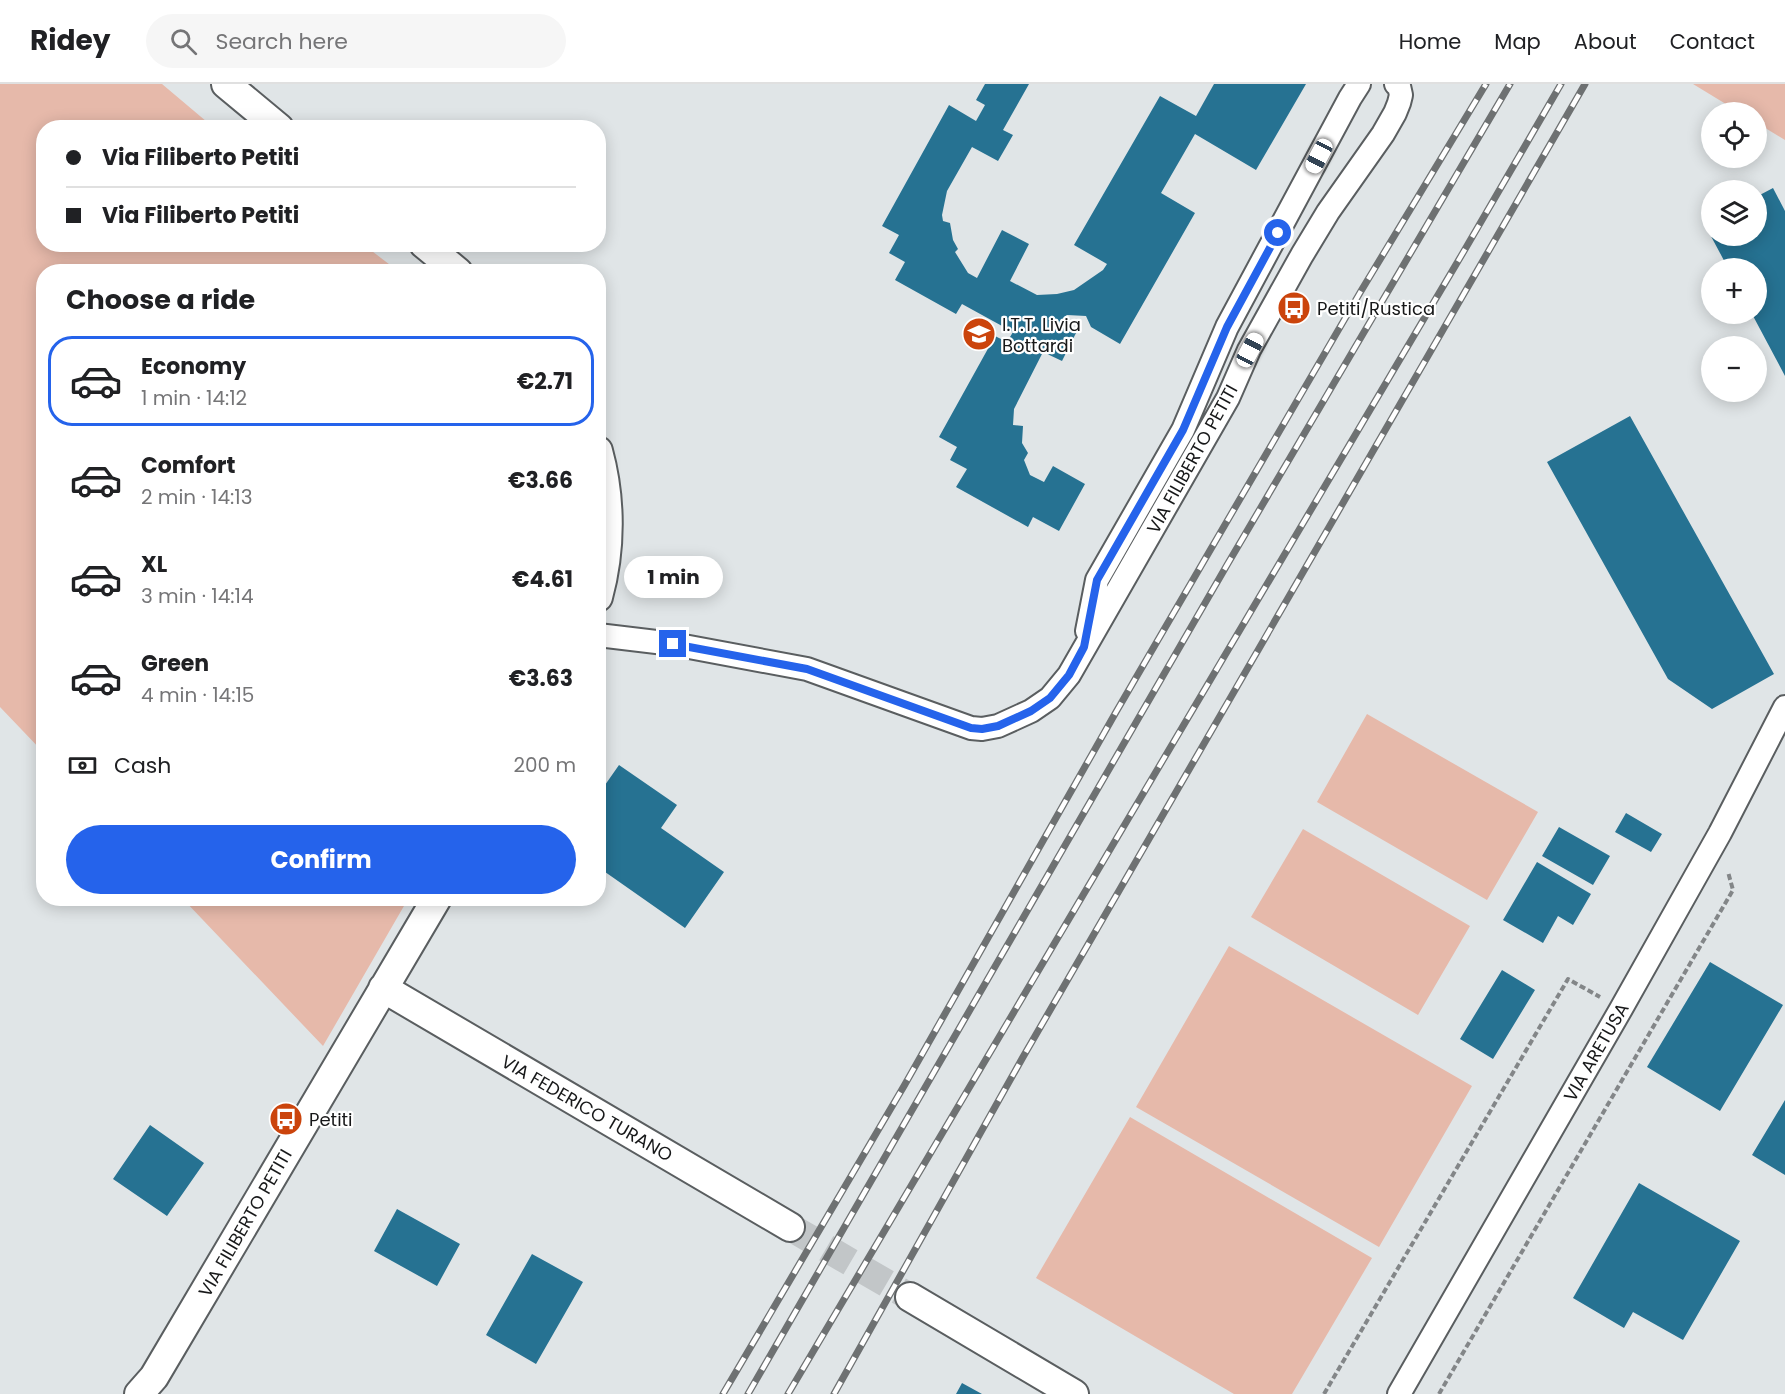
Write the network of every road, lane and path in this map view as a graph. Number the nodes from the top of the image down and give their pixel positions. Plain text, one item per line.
1 (226, 84) edge
2 (1359, 84) edge
3 (1396, 84) edge
4 (269, 120) edge
5 (434, 252) edge
6 (448, 264) edge
7 (606, 490) edge
8 (606, 553) edge
9 (606, 636) edge
10 (1084, 647) junction
11 (1785, 707) edge
12 (1720, 833) junction
13 (432, 906) edge
14 (383, 988) junction
15 (1621, 1009) junction
16 (790, 1227) tunnel mouth
17 (910, 1297) tunnel mouth
18 (146, 1388) edge
19 (1074, 1394) edge
20 (1324, 1394) edge
21 (1399, 1394) edge
22 (1439, 1394) edge

1 - 4 street
2 - 10 street, VIA FILIBERTO PETITI
3 - 10 street, VIA FILIBERTO PETITI
5 - 6 street
7 - 8 street
9 - 10 street, VIA FILIBERTO PETITI
11 - 12 street, VIA ARETUSA
12 - 15 street, VIA ARETUSA
12 - 22 path
13 - 14 street, VIA FILIBERTO PETITI
14 - 16 street, VIA FEDERICO TURANO
14 - 18 street, VIA FILIBERTO PETITI
15 - 20 path
15 - 21 street, VIA ARETUSA
17 - 19 street

